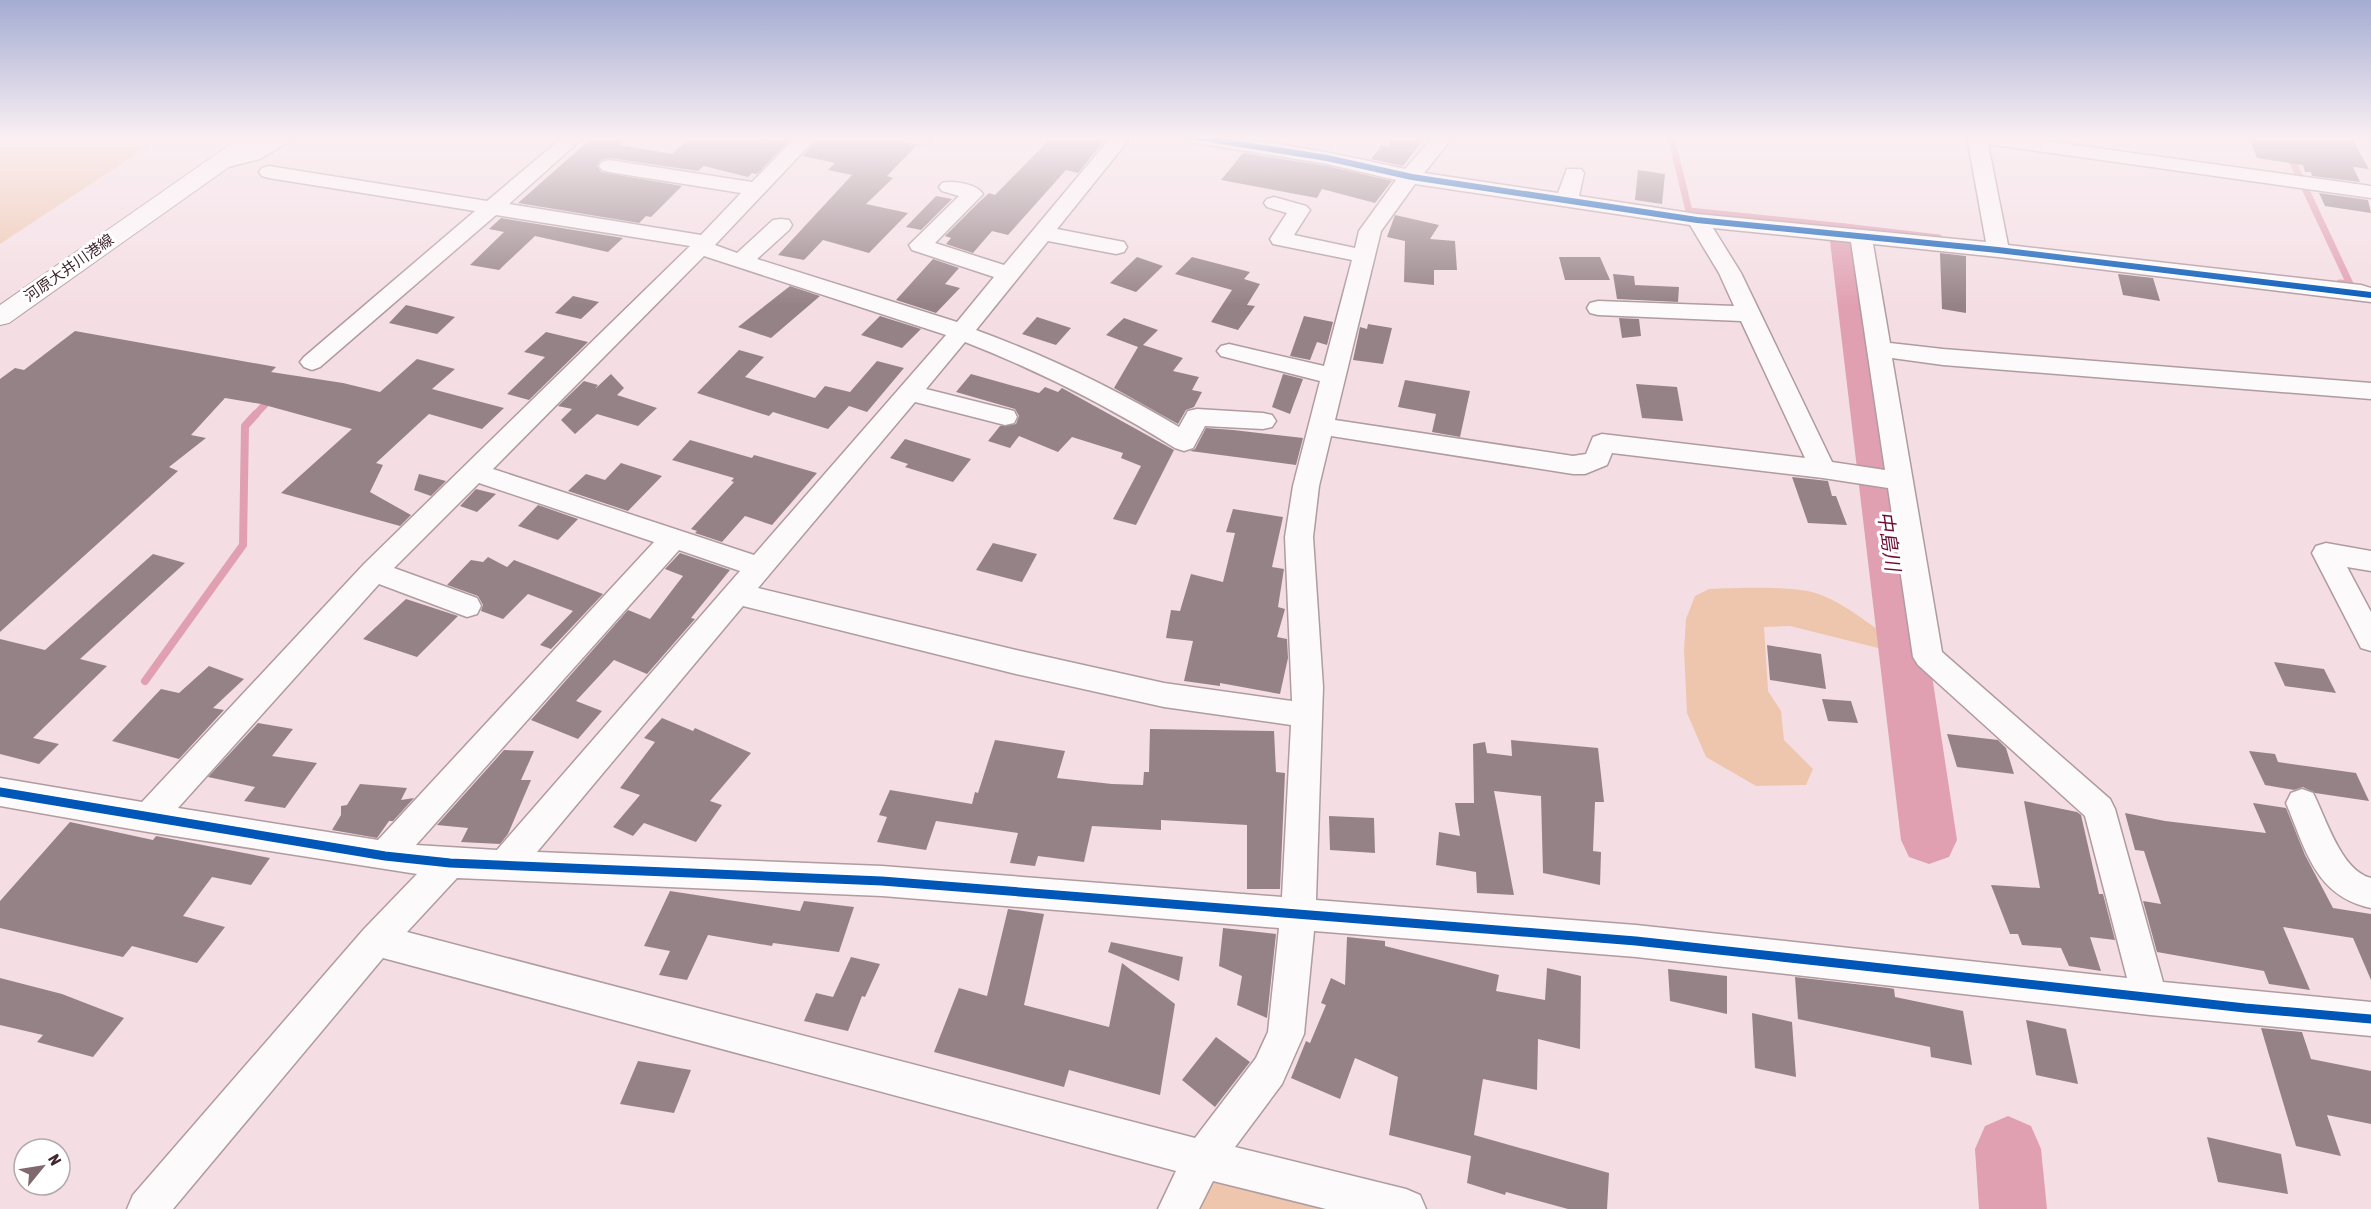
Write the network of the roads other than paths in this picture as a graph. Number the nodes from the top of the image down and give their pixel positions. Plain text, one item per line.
1 (174, 193) edge
2 (399, 193) edge
3 (507, 193) edge
4 (752, 193) edge
5 (973, 193) edge
6 (1075, 193) edge
7 (1397, 193) edge
8 (1523, 193) edge
9 (1569, 193) edge
10 (1988, 193) edge
11 (1567, 200) junction
12 (1274, 203) dead end
13 (490, 208) junction
14 (1697, 220) junction
15 (780, 225) dead end
16 (1042, 233) junction
17 (1860, 236) junction
18 (702, 245) junction
19 (1997, 245) junction
20 (1116, 247) dead end
21 (1363, 256) junction
22 (741, 261) junction
23 (1008, 274) junction
24 (2371, 295) edge
25 (1598, 308) dead end
26 (1749, 314) junction
27 (0, 316) edge
28 (962, 331) junction
29 (1878, 349) junction
30 (1229, 351) dead end
31 (312, 362) dead end
32 (1333, 376) junction
33 (2371, 391) edge
34 (909, 393) junction
35 (1005, 417) dead end
36 (1263, 421) dead end
37 (1321, 426) junction
38 (1823, 469) junction
39 (474, 472) junction
40 (1895, 481) junction
41 (674, 538) junction
42 (2371, 561) edge
43 (760, 567) junction
44 (375, 572) junction
45 (737, 594) junction
46 (467, 606) dead end
47 (2371, 640) edge
48 (1307, 715) junction
49 (0, 792) edge
50 (2302, 803) dead end
51 (148, 818) junction
52 (385, 856) junction
53 (450, 863) junction
54 (505, 866) junction
55 (2371, 893) edge
56 (1298, 914) junction
57 (376, 940) junction
58 (2150, 998) junction
59 (2371, 1019) edge
60 (1203, 1159) junction
61 (147, 1209) edge
62 (1178, 1209) edge
63 (1406, 1209) edge

1 - 27 main road, 河原大井川港線
2 - 13 street
3 - 13 street
4 - 18 street
5 - 23 street
6 - 16 street
7 - 21 street
8 - 11 street
9 - 11 street
10 - 19 street
11 - 14 street
12 - 21 street
13 - 18 street
13 - 31 street
14 - 17 street
14 - 26 street
15 - 22 street
16 - 20 street
16 - 23 street
17 - 19 street
17 - 29 street
18 - 22 street
18 - 39 street
19 - 24 street
21 - 32 street
22 - 28 street
23 - 28 street
25 - 26 street
26 - 38 street
28 - 34 street
28 - 36 street
29 - 33 street
29 - 40 street
30 - 32 street
32 - 37 street
34 - 35 street
34 - 43 street
37 - 38 street
37 - 48 street
38 - 40 street
39 - 41 street
39 - 44 street
40 - 58 street
41 - 43 street
41 - 52 street
42 - 47 street
43 - 45 street
44 - 46 street
44 - 51 street
45 - 48 street
45 - 54 street
48 - 56 street
49 - 51 street
50 - 55 street
51 - 52 street
52 - 53 street
53 - 54 street
53 - 57 street
54 - 56 street
56 - 58 street
56 - 60 street
57 - 60 street
57 - 61 street
58 - 59 street
60 - 62 street
60 - 63 street

